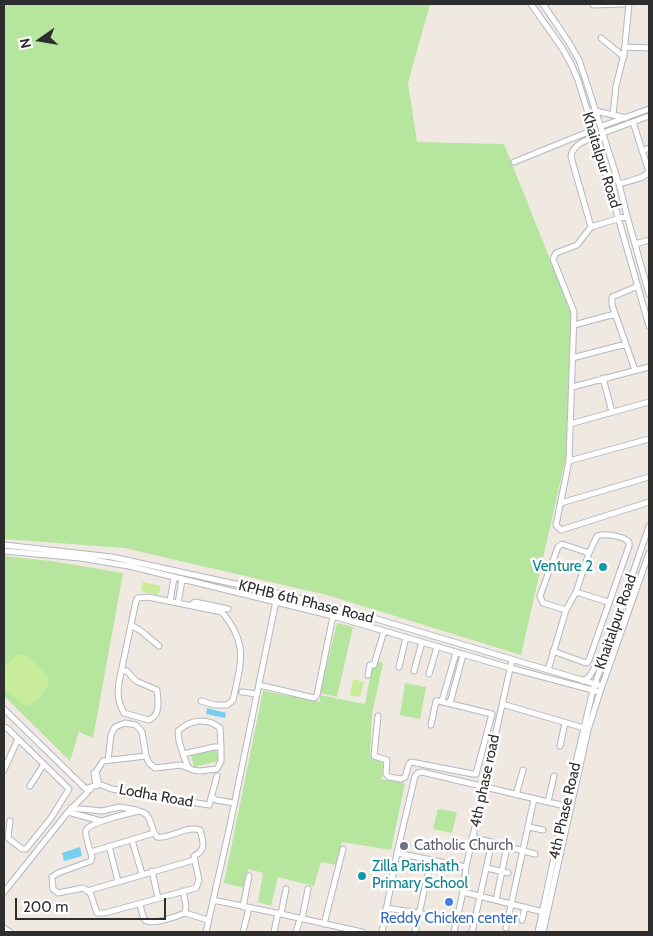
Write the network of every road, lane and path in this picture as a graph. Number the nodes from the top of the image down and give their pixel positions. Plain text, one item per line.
1 (531, 4) edge
2 (542, 4) edge
3 (623, 4) edge
4 (630, 4) edge
5 (593, 5) dead end
6 (601, 38) dead end
7 (625, 47) junction
8 (649, 48) edge
9 (624, 57) junction
10 (649, 109) edge
11 (596, 111) junction
12 (613, 115) junction
13 (649, 116) edge
14 (626, 118) junction
15 (633, 122) junction
16 (602, 126) junction
17 (594, 133) junction
18 (603, 133) junction
19 (649, 148) edge
20 (642, 151) junction
21 (514, 162) dead end
22 (619, 184) junction
23 (626, 216) junction
24 (619, 218) junction
25 (591, 227) junction
26 (649, 240) edge
27 (634, 244) junction
28 (638, 286) junction
29 (649, 294) edge
30 (615, 314) junction
31 (574, 326) junction
32 (649, 326) edge
33 (626, 344) junction
34 (572, 358) junction
35 (649, 366) edge
36 (635, 370) junction
37 (603, 378) junction
38 (572, 387) junction
39 (649, 402) edge
40 (612, 412) junction
41 (570, 424) junction
42 (649, 439) edge
43 (569, 461) junction
44 (649, 477) edge
45 (649, 502) edge
46 (561, 503) junction
47 (649, 526) edge
48 (4, 546) edge
49 (4, 551) edge
50 (589, 553) junction
51 (649, 553) edge
52 (130, 564) junction
53 (174, 578) junction
54 (182, 580) junction
55 (576, 592) junction
56 (170, 600) junction
57 (276, 601) junction
58 (608, 602) junction
59 (178, 603) junction
60 (191, 605) junction
61 (228, 609) dead end
62 (566, 610) junction
63 (333, 616) junction
64 (131, 625) junction
65 (384, 631) junction
66 (406, 638) junction
67 (422, 642) junction
68 (159, 646) dead end
69 (437, 647) junction
70 (552, 651) junction
71 (456, 652) junction
72 (606, 652) junction
73 (463, 655) junction
74 (512, 660) junction
75 (399, 666) dead end
76 (510, 668) junction
77 (548, 670) junction
78 (121, 671) junction
79 (414, 672) dead end
80 (429, 674) dead end
81 (368, 675) dead end
82 (583, 681) junction
83 (259, 685) junction
84 (594, 687) junction
85 (601, 689) junction
86 (242, 692) dead end
87 (257, 694) junction
88 (201, 701) dead end
89 (442, 701) junction
90 (450, 703) junction
91 (502, 704) junction
92 (4, 709) edge
93 (378, 716) dead end
94 (565, 723) junction
95 (432, 726) dead end
96 (4, 727) edge
97 (584, 728) junction
98 (18, 739) junction
99 (560, 746) dead end
100 (221, 747) junction
101 (183, 754) junction
102 (146, 756) junction
103 (108, 760) junction
104 (44, 764) junction
105 (188, 767) junction
106 (4, 770) edge
107 (523, 770) dead end
108 (94, 773) dead end
109 (217, 776) dead end
110 (554, 776) dead end
111 (30, 786) dead end
112 (98, 786) junction
113 (484, 788) junction
114 (86, 791) junction
115 (516, 795) junction
116 (213, 798) junction
117 (534, 799) junction
118 (548, 802) junction
119 (234, 803) junction
120 (566, 806) junction
121 (70, 810) junction
122 (102, 811) junction
123 (139, 811) junction
124 (92, 818) junction
125 (10, 821) dead end
126 (101, 821) junction
127 (528, 827) junction
128 (543, 830) dead end
129 (154, 833) junction
130 (472, 837) junction
131 (132, 840) junction
132 (492, 842) junction
133 (109, 846) junction
134 (507, 847) junction
135 (343, 849) dead end
136 (524, 851) junction
137 (91, 852) junction
138 (397, 853) junction
139 (536, 854) dead end
140 (194, 860) junction
141 (431, 860) junction
142 (466, 867) junction
143 (487, 868) junction
144 (152, 872) junction
145 (505, 872) junction
146 (142, 874) junction
147 (249, 876) dead end
148 (118, 881) junction
149 (308, 889) dead end
150 (87, 890) junction
151 (286, 890) dead end
152 (4, 892) edge
153 (182, 892) junction
154 (463, 892) junction
155 (480, 897) junction
156 (158, 898) junction
157 (212, 900) junction
158 (496, 900) junction
159 (140, 904) junction
160 (511, 904) junction
161 (246, 908) junction
162 (386, 908) junction
163 (525, 908) junction
164 (542, 912) junction
165 (185, 913) junction
166 (280, 913) junction
167 (419, 913) junction
168 (301, 919) junction
169 (208, 920) junction
170 (522, 920) dead end
171 (456, 923) junction
172 (324, 924) junction
173 (4, 928) edge
174 (506, 928) dead end
175 (10, 932) edge
176 (206, 932) edge
177 (243, 932) edge
178 (274, 932) edge
179 (296, 932) edge
180 (362, 932) edge
181 (382, 932) edge
182 (415, 932) edge
183 (454, 932) edge
184 (472, 932) edge
185 (538, 932) edge
186 (543, 932) edge

1 - 17 street, Khaitalpur Road
2 - 11 street, Khaitalpur Road
3 - 5 street
4 - 7 street
6 - 9 street
7 - 8 street
7 - 9 street
9 - 12 street
10 - 14 street
11 - 12 street
11 - 16 street, Khaitalpur Road
12 - 14 street
13 - 15 street
14 - 16 street
15 - 18 street
15 - 20 street
16 - 18 street, Khaitalpur Road
17 - 21 street
17 - 24 street, Khaitalpur Road
17 - 25 street
18 - 22 street, Khaitalpur Road
19 - 20 street
20 - 22 street
22 - 23 street, Khaitalpur Road
23 - 24 street
23 - 27 street, Khaitalpur Road
24 - 25 street
24 - 28 street, Khaitalpur Road
25 - 31 street
26 - 27 street
27 - 29 street, Khaitalpur Road
28 - 30 street
28 - 32 street, Khaitalpur Road
30 - 31 street
30 - 33 street
31 - 34 street
33 - 34 street
33 - 36 street
34 - 38 street
35 - 36 street
36 - 37 street
37 - 38 street
37 - 40 street
38 - 41 street
39 - 40 street
40 - 41 street
41 - 43 street
42 - 43 street
43 - 46 street
44 - 46 street
45 - 46 street
47 - 72 street, Khaitalpur Road
48 - 52 street, KPHB 6th Phase Road
49 - 52 street, KPHB 6th Phase Road
50 - 55 street
50 - 58 street
50 - 62 street
51 - 85 street, Khaitalpur Road
52 - 53 street, KPHB 6th Phase Road
52 - 74 street, KPHB 6th Phase Road
53 - 54 street, KPHB 6th Phase Road
53 - 56 street
54 - 57 street, KPHB 6th Phase Road
54 - 59 street
55 - 58 street
55 - 62 street
56 - 59 street
56 - 64 street
57 - 63 street, KPHB 6th Phase Road
57 - 83 street
58 - 70 street
59 - 60 street
60 - 61 street
60 - 88 street
62 - 70 street
63 - 65 street, KPHB 6th Phase Road
63 - 83 street
64 - 68 street
64 - 78 street
65 - 66 street, KPHB 6th Phase Road
65 - 81 street
66 - 67 street, KPHB 6th Phase Road
66 - 75 street
67 - 69 street, KPHB 6th Phase Road
67 - 79 street
69 - 71 street, KPHB 6th Phase Road
69 - 80 street
70 - 77 street
71 - 73 street, KPHB 6th Phase Road
71 - 89 street
72 - 82 street
72 - 84 street, Khaitalpur Road
73 - 76 street, KPHB 6th Phase Road
73 - 90 street
74 - 76 street, 4th phase road
74 - 77 street, KPHB 6th Phase Road
76 - 84 street, KPHB 6th Phase Road
76 - 91 street, 4th phase road
77 - 82 street, KPHB 6th Phase Road
78 - 78 street
82 - 84 street, KPHB 6th Phase Road
83 - 87 street
84 - 85 street, KPHB 6th Phase Road
84 - 97 street, 4th Phase Road
85 - 186 street, 4th Phase Road
86 - 87 street
87 - 119 street
89 - 90 street
89 - 95 street
90 - 93 street
91 - 94 street
91 - 113 street, 4th phase road
92 - 114 street
94 - 97 street
94 - 99 street
96 - 98 street
97 - 120 street, 4th Phase Road
98 - 104 street
98 - 106 street
100 - 101 street
100 - 101 street
100 - 105 street
101 - 105 street
102 - 103 street
102 - 103 street
102 - 105 street
103 - 112 street
104 - 111 street
104 - 125 street
107 - 115 street
108 - 112 street
109 - 116 street, Lodha Road
110 - 118 street
112 - 114 street
112 - 114 street, Lodha Road
112 - 116 street, Lodha Road
113 - 115 street
113 - 130 street, 4th phase road
113 - 138 street
114 - 121 street
115 - 117 street
116 - 119 street
117 - 118 street
117 - 127 street
118 - 120 street
119 - 157 street
120 - 164 street, 4th Phase Road
121 - 122 street
121 - 124 street
121 - 152 street
122 - 123 street
122 - 124 street
123 - 126 street
123 - 129 street
124 - 126 street
126 - 137 street
127 - 128 street
127 - 136 street
129 - 131 street
129 - 140 street
130 - 132 street
130 - 142 street, 4th phase road
131 - 133 street
131 - 146 street
132 - 134 street
132 - 143 street
133 - 137 street
133 - 148 street
134 - 136 street
134 - 145 street
135 - 172 street
136 - 139 street
136 - 160 street
137 - 150 street
138 - 141 street
138 - 162 street
140 - 144 street
140 - 153 street
141 - 142 street
141 - 167 street
142 - 154 street, 4th phase road
143 - 145 street
143 - 155 street
144 - 146 street
144 - 156 street
145 - 158 street
146 - 148 street
147 - 161 street
148 - 150 street
149 - 168 street
150 - 159 street
151 - 166 street
153 - 156 street
153 - 165 street
154 - 155 street
154 - 171 street, 4th phase road
155 - 158 street
155 - 184 street
156 - 159 street
157 - 161 street
157 - 169 street
158 - 160 street
159 - 165 street
160 - 163 street
160 - 174 street
161 - 166 street
161 - 177 street
162 - 167 street
162 - 181 street
163 - 164 street
163 - 170 street
164 - 185 street, 4th Phase Road
165 - 169 street
166 - 168 street
166 - 178 street
167 - 171 street
167 - 182 street
168 - 172 street
168 - 179 street
169 - 176 street
171 - 183 street, 4th phase road
172 - 180 street
173 - 175 street

